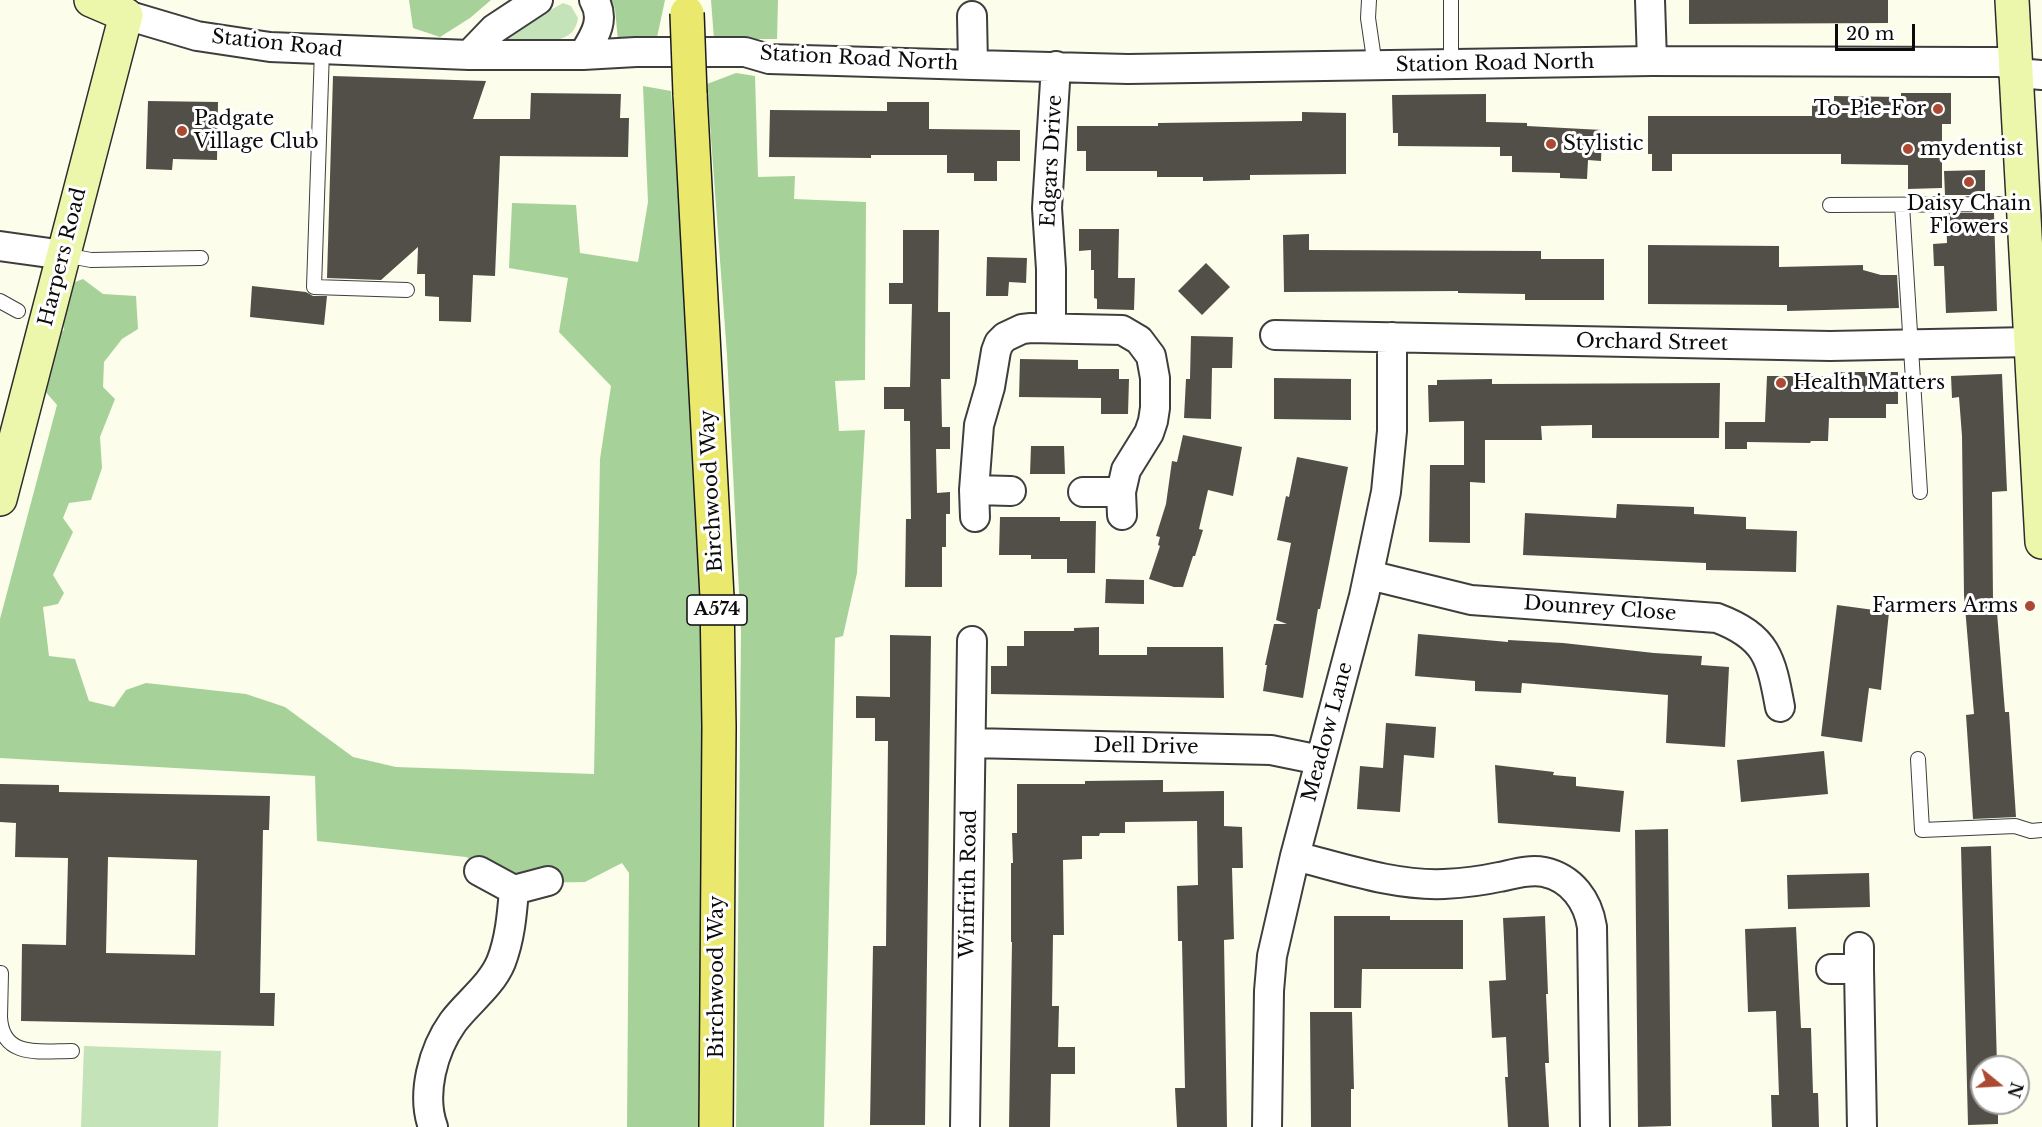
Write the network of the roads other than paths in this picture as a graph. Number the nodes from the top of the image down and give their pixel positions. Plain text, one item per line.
1 (90, 0) edge
2 (538, 0) edge
3 (594, 0) edge
4 (1369, 0) edge
5 (1451, 0) edge
6 (1650, 0) edge
7 (2012, 0) edge
8 (686, 7) edge
9 (126, 15) junction
10 (972, 16) dead end
11 (322, 50) junction
12 (636, 52) joint
13 (469, 55) junction
14 (583, 55) junction
15 (1652, 61) junction
16 (1451, 64) junction
17 (973, 65) junction
18 (1056, 66) junction
19 (1375, 66) junction
20 (2029, 72) edge
21 (1902, 205) junction
22 (1830, 206) dead end
23 (2029, 224) junction
24 (0, 246) edge
25 (64, 255) junction
26 (201, 258) dead end
27 (407, 290) dead end
28 (0, 301) edge
29 (18, 311) dead end
30 (1051, 328) junction
31 (1275, 335) dead end
32 (1392, 337) junction
33 (1911, 345) junction
34 (2034, 355) edge
35 (1011, 491) dead end
36 (1083, 492) dead end
37 (1920, 492) dead end
38 (0, 499) edge
39 (2042, 543) edge
40 (1369, 575) junction
41 (972, 641) dead end
42 (1779, 707) dead end
43 (971, 743) junction
44 (1917, 759) dead end
45 (1320, 760) junction
46 (2042, 830) edge
47 (1295, 856) junction
48 (479, 871) dead end
49 (548, 881) dead end
50 (514, 890) junction
51 (1831, 969) dead end
52 (1, 973) edge
53 (0, 1017) edge
54 (72, 1051) dead end
55 (433, 1127) edge
56 (716, 1127) edge
57 (965, 1127) edge
58 (1267, 1127) edge
59 (1595, 1127) edge
60 (1862, 1127) edge

1 - 9 street, Station Road
2 - 13 street
3 - 14 street
4 - 19 lane
5 - 16 lane
6 - 15 street
7 - 20 street
8 - 56 main road, Birchwood Way / A574, bridge
9 - 11 street, Station Road
9 - 25 street, Harpers Road
10 - 17 street, Station Road North
11 - 13 street, Station Road
11 - 27 lane
12 - 14 street, Station Road
12 - 17 street, Station Road North
13 - 14 street, Station Road
15 - 16 street, Station Road North
15 - 20 street, Station Road North
16 - 19 street, Station Road North
17 - 18 street, Station Road North
18 - 19 street, Station Road North
18 - 30 street, Edgars Drive
20 - 23 street
21 - 22 lane
21 - 23 lane
21 - 33 lane
23 - 34 street
24 - 25 street
25 - 26 lane
25 - 38 street, Harpers Road
28 - 29 lane
30 - 35 street
30 - 36 street
31 - 32 street, Orchard Street
32 - 33 street, Orchard Street
32 - 40 street, Meadow Lane
33 - 34 street, Orchard Street
33 - 37 lane
34 - 39 street
40 - 42 street, Dounrey Close
40 - 45 street, Meadow Lane
41 - 43 street, Winfrith Road
43 - 45 street, Dell Drive
43 - 57 street, Winfrith Road
44 - 46 lane
45 - 47 street, Meadow Lane
47 - 58 street, Meadow Lane
47 - 59 street
48 - 50 street
49 - 50 street
50 - 55 street
51 - 60 street
52 - 53 lane
53 - 54 lane

